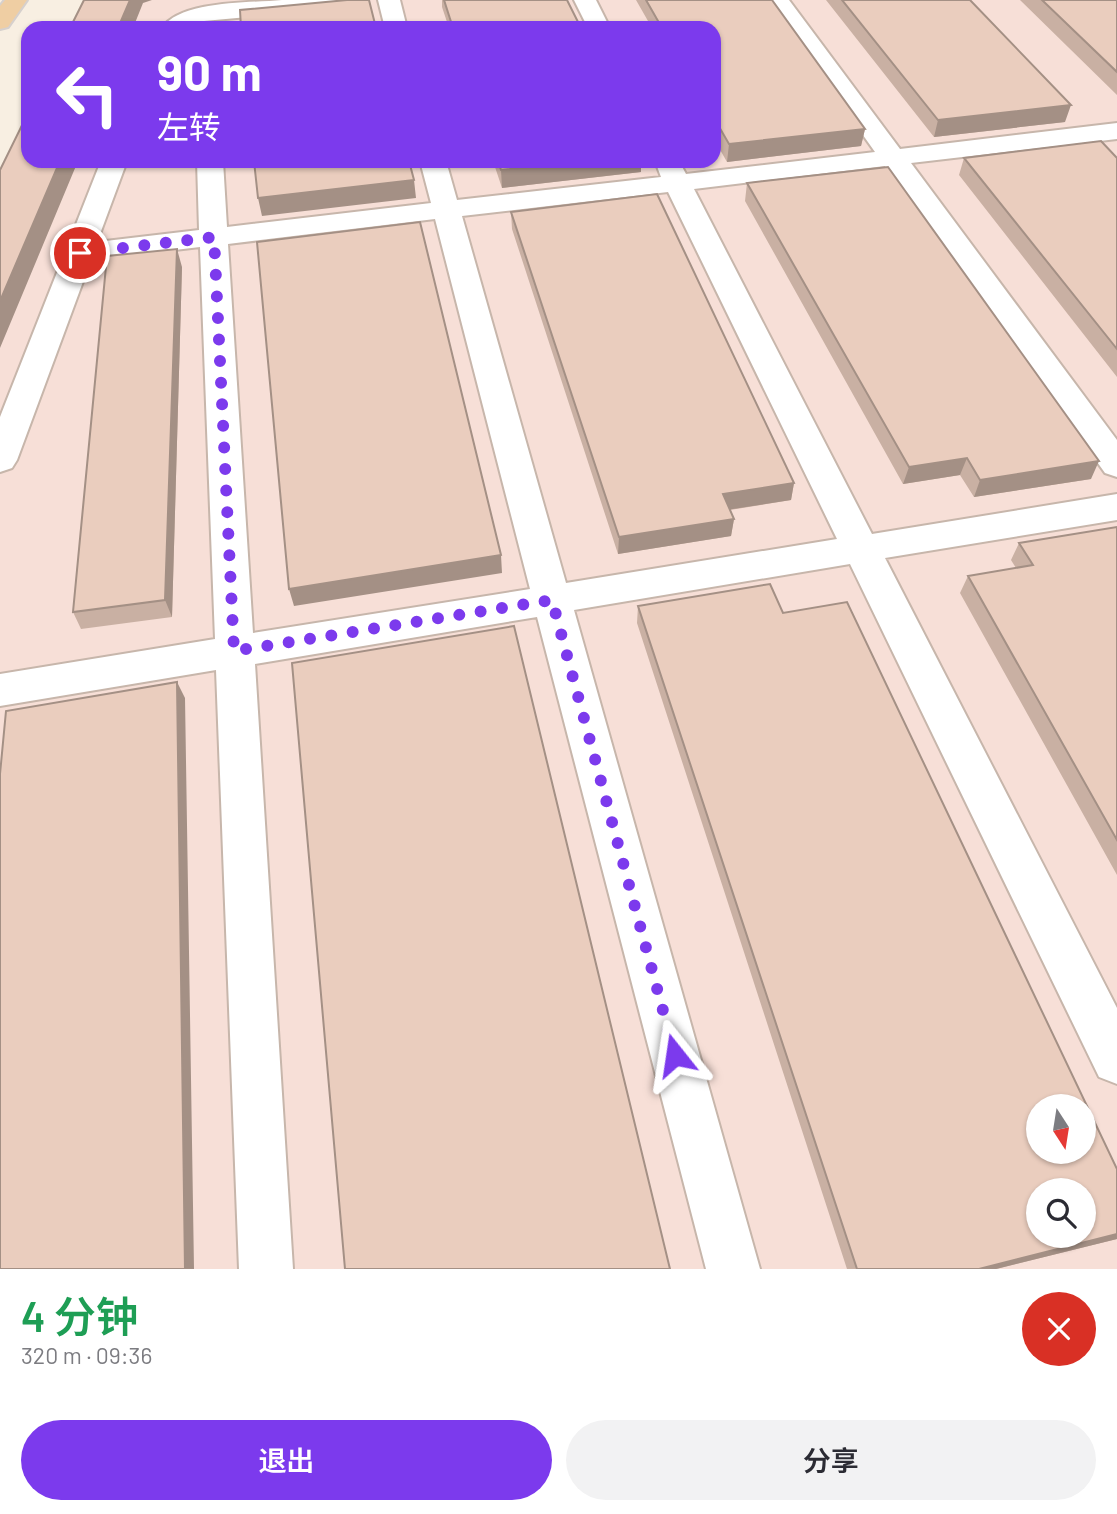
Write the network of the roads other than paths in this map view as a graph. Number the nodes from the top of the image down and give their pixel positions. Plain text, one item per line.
1 (16, 0) edge
2 (355, 0) edge
3 (389, 0) edge
4 (585, 0) edge
5 (778, 0) edge
6 (202, 14) edge
7 (184, 21) edge
8 (394, 21) edge
9 (596, 21) edge
10 (0, 22) edge
11 (1097, 126) edge
12 (1117, 154) edge
13 (892, 157) junction
14 (111, 168) edge
15 (210, 168) edge
16 (435, 168) edge
17 (671, 172) edge
18 (446, 210) junction
19 (214, 237) junction
20 (80, 253) junction
21 (0, 460) edge
22 (1117, 465) edge
23 (1117, 507) edge
24 (861, 549) junction
25 (552, 600) junction
26 (234, 651) junction
27 (0, 690) edge
28 (1117, 1059) edge
29 (266, 1269) edge
30 (733, 1269) edge

1 - 10 main road
2 - 6 lane
3 - 8 lane
4 - 9 lane
5 - 13 lane
6 - 7 lane
11 - 12 lane
11 - 13 lane
13 - 17 lane
13 - 22 lane
14 - 20 lane
15 - 19 lane
16 - 18 lane
17 - 18 lane
17 - 24 lane
18 - 19 lane
18 - 25 lane
19 - 20 lane
19 - 26 lane
20 - 21 lane
23 - 24 lane
24 - 25 lane
24 - 28 lane
25 - 26 lane
25 - 30 lane
26 - 27 lane
26 - 29 lane

